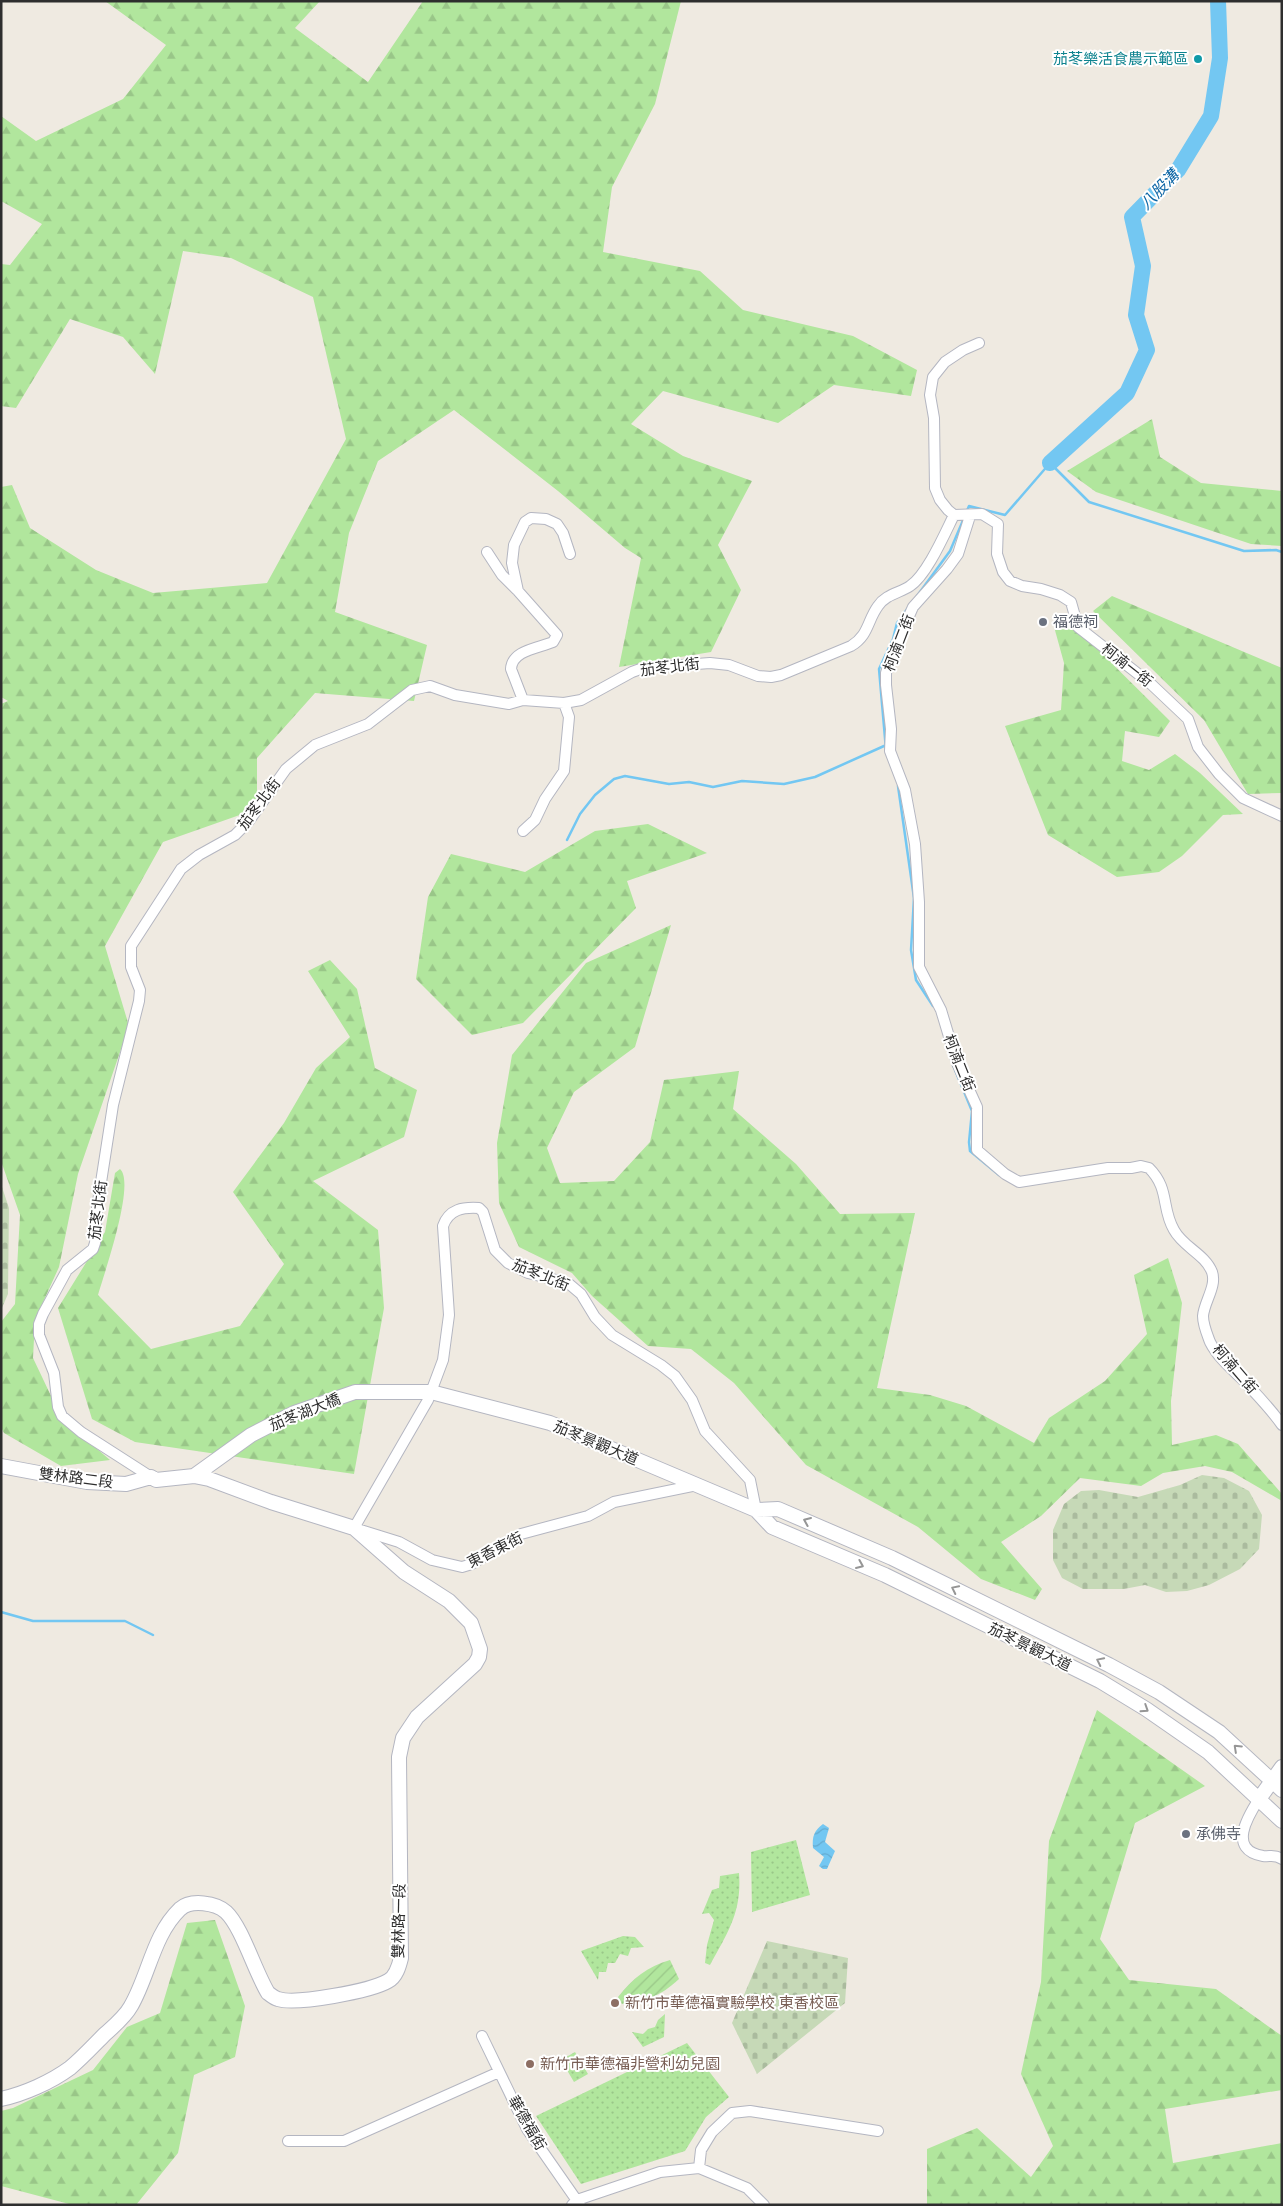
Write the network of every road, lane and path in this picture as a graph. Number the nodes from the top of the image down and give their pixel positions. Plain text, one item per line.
1 (979, 343) dead end
2 (954, 514) junction
3 (970, 516) junction
4 (487, 552) dead end
5 (570, 554) dead end
6 (518, 591) junction
7 (523, 700) junction
8 (564, 703) junction
9 (1282, 816) edge
10 (523, 831) dead end
11 (431, 1392) junction
12 (1282, 1425) edge
13 (1, 1466) edge
14 (194, 1476) junction
15 (151, 1477) junction
16 (697, 1485) junction
17 (756, 1510) junction
18 (354, 1528) junction
19 (1282, 1767) edge
20 (1277, 1786) edge
21 (1260, 1799) junction
22 (1282, 1821) edge
23 (1282, 1858) edge
24 (482, 2036) dead end
25 (499, 2072) junction
26 (1, 2099) edge
27 (878, 2131) dead end
28 (288, 2141) dead end
29 (699, 2168) junction
30 (576, 2203) edge
31 (764, 2205) edge

1 - 2 street
2 - 3 street, 柯湳一街
2 - 8 street, 茄苳北街
3 - 9 street, 柯湳一街
3 - 12 street, 柯湳二街
4 - 6 street
5 - 6 street
6 - 7 street
7 - 8 street, 茄苳北街
7 - 15 street, 茄苳北街
8 - 10 street
11 - 14 street, 茄苳湖大橋
11 - 16 street, 茄苳景觀大道
11 - 17 street, 茄苳北街
11 - 18 street, 茄苳北街
13 - 15 street, 雙林路二段
14 - 15 street
14 - 18 street
16 - 17 street, 茄苳景觀大道
16 - 18 street, 東香東街
20 -> 17 street, 茄苳景觀大道
17 -> 21 street, 茄苳景觀大道
18 - 26 street, 雙林路一段
19 - 20 street
20 - 21 street
21 - 22 street, 茄苳景觀大道
21 - 23 street
24 - 25 street, 華德福街
25 - 28 street
25 - 30 street, 華德福街
27 - 29 street
29 - 30 street
29 - 31 street

